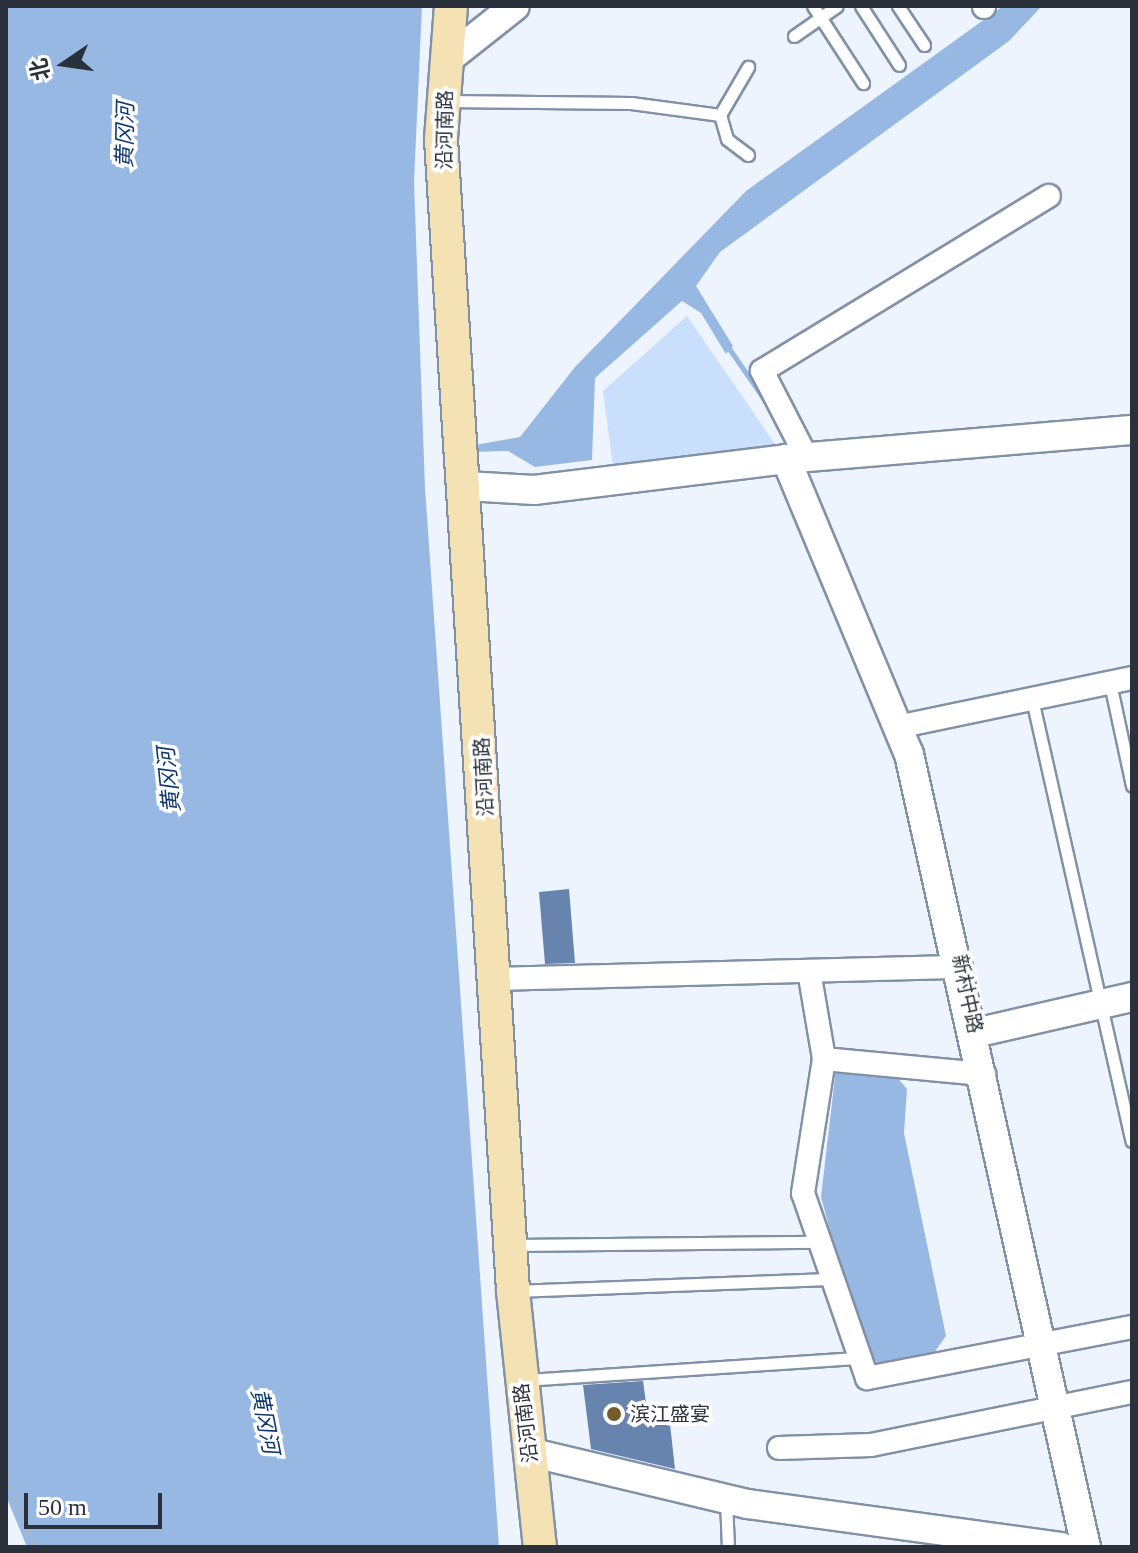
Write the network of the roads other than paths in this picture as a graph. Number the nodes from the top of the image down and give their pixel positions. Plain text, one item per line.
1 (451, 6) edge
2 (515, 6) edge
3 (813, 6) edge
4 (837, 6) edge
5 (861, 6) edge
6 (898, 6) edge
7 (820, 18) junction
8 (794, 36) dead end
9 (924, 45) dead end
10 (448, 59) junction
11 (899, 65) dead end
12 (748, 67) dead end
13 (863, 83) dead end
14 (445, 101) junction
15 (720, 115) junction
16 (748, 155) dead end
17 (1049, 196) dead end
18 (1132, 430) edge
19 (796, 458) junction
20 (466, 486) junction
21 (1121, 681) edge
22 (1032, 699) junction
23 (897, 727) junction
24 (1132, 786) edge
25 (961, 967) junction
26 (809, 971) junction
27 (496, 979) junction
28 (1132, 997) edge
29 (1101, 1004) junction
30 (975, 1033) junction
31 (824, 1059) junction
32 (984, 1074) junction
33 (1132, 1141) edge
34 (818, 1242) junction
35 (511, 1245) junction
36 (829, 1279) junction
37 (513, 1291) junction
38 (1132, 1327) edge
39 (1044, 1347) junction
40 (858, 1358) junction
41 (521, 1380) junction
42 (1132, 1392) edge
43 (1058, 1409) junction
44 (779, 1448) dead end
45 (529, 1452) junction
46 (726, 1496) junction
47 (540, 1547) edge
48 (728, 1547) edge
49 (1061, 1547) edge
50 (1086, 1547) edge

1 - 10 main road, 沿河南路
2 - 10 street
3 - 7 lane
4 - 7 lane
5 - 11 lane
6 - 9 lane
7 - 8 lane
7 - 13 lane
10 - 14 main road, 沿河南路
12 - 15 lane
14 - 15 lane
14 - 20 main road, 沿河南路
15 - 16 lane
17 - 19 street
18 - 19 street
19 - 20 street
19 - 23 street, 新村中路
20 - 27 main road, 沿河南路
21 - 22 street
21 - 24 lane
22 - 23 street
22 - 29 lane
23 - 25 street, 新村中路
25 - 26 street
25 - 30 street, 新村中路
26 - 27 street
26 - 31 street
27 - 35 main road, 沿河南路
28 - 29 street
29 - 30 street
29 - 33 lane
30 - 32 street, 新村中路
31 - 32 street
31 - 34 street
32 - 39 street, 新村中路
34 - 35 lane
34 - 36 street
35 - 37 main road, 沿河南路
36 - 37 lane
36 - 40 street
37 - 41 main road, 沿河南路
38 - 39 street
39 - 40 street
39 - 43 street, 新村中路
40 - 41 lane
41 - 45 main road, 沿河南路
42 - 43 street
43 - 44 street
43 - 50 street, 新村中路
45 - 46 street
45 - 47 main road, 沿河南路
46 - 48 lane
46 - 49 street

